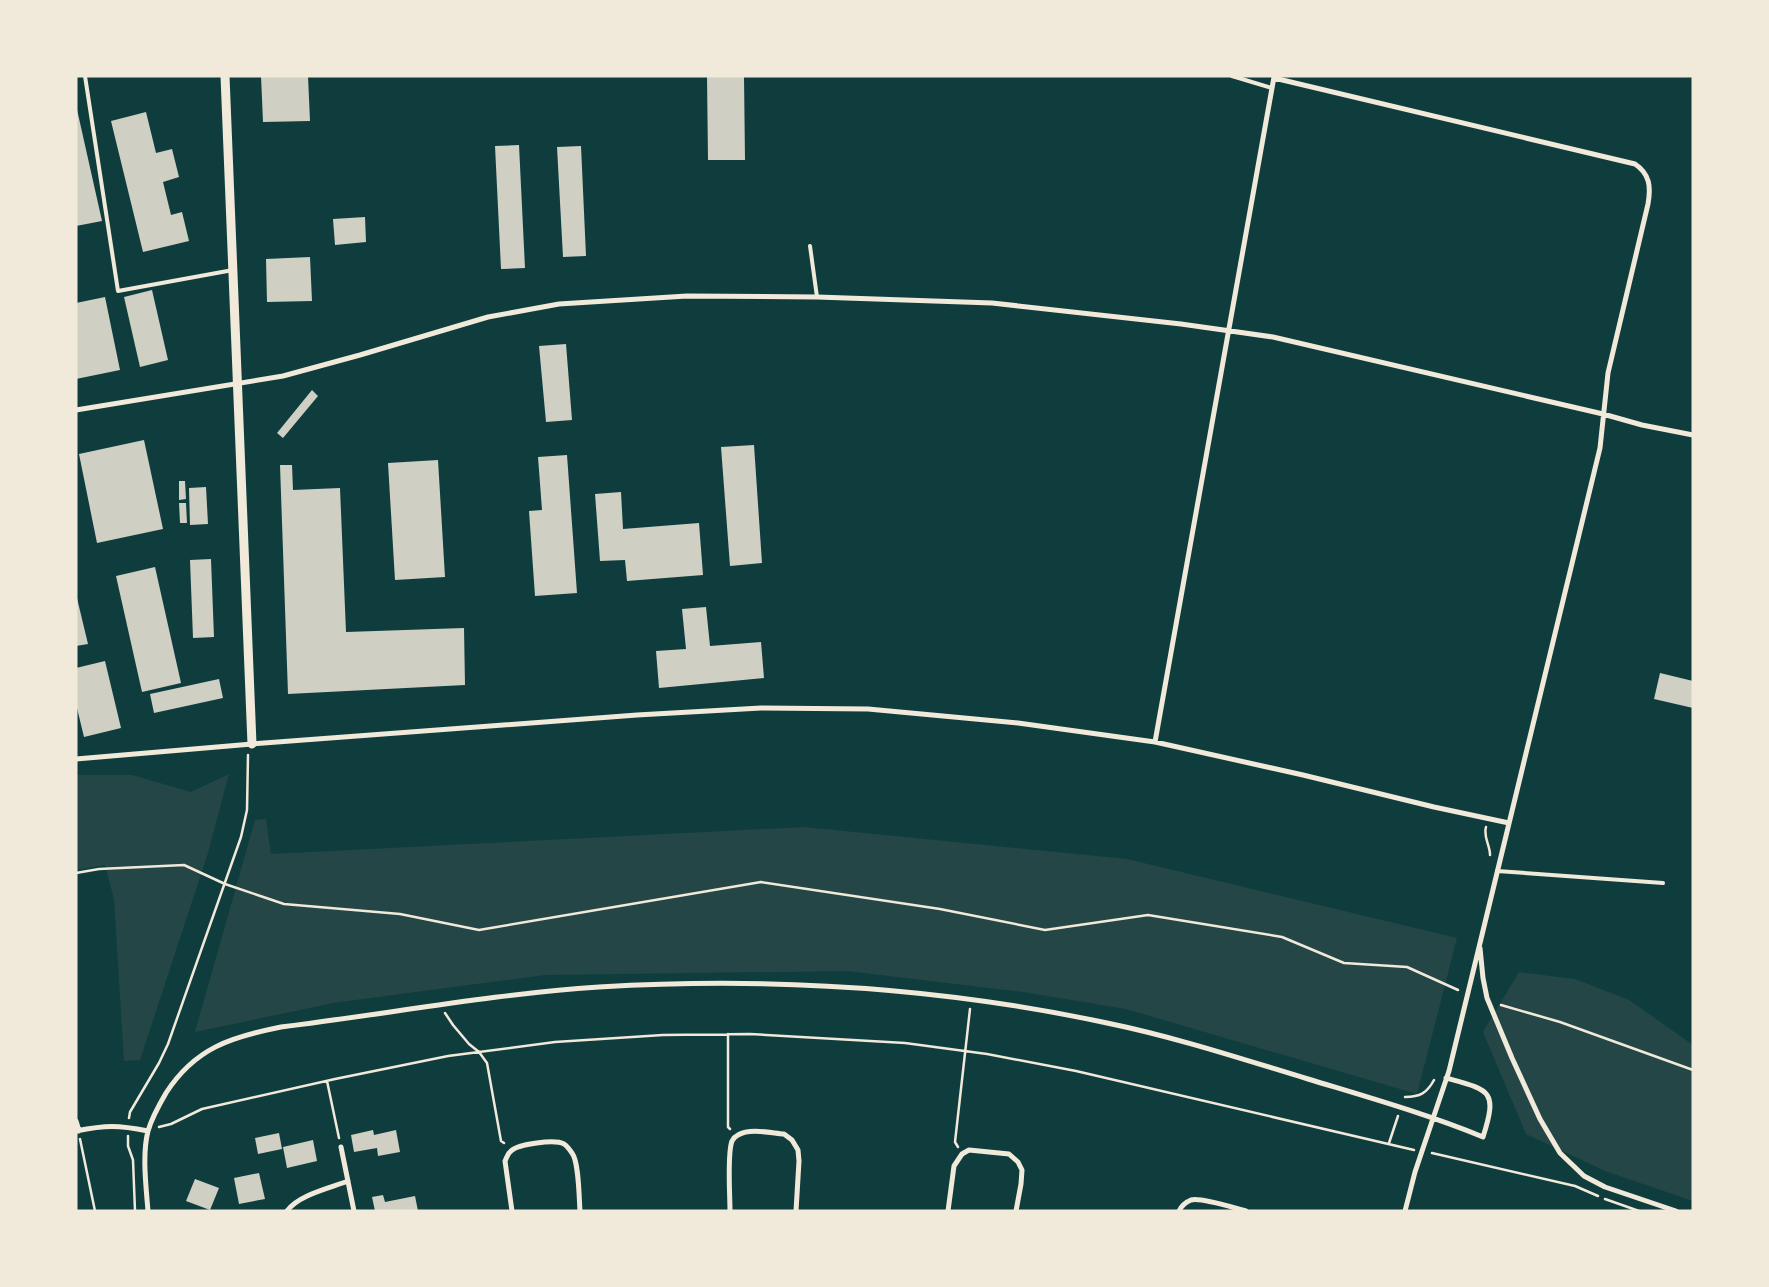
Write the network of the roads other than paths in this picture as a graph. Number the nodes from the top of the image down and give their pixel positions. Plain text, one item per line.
1 (85, 76) edge
2 (226, 76) edge
3 (1232, 76) edge
4 (1274, 77) edge
5 (1272, 88) junction
6 (810, 246) dead end
7 (233, 270) junction
8 (817, 297) junction
9 (1229, 330) junction
10 (238, 384) junction
11 (76, 410) edge
12 (1604, 414) junction
13 (1693, 435) edge
14 (1154, 742) junction
15 (252, 744) junction
16 (76, 759) edge
17 (1509, 823) junction
18 (1497, 871) junction
19 (1663, 883) dead end
20 (1480, 942) junction
21 (1446, 1078) junction
22 (1433, 1118) junction
23 (76, 1120) edge
24 (148, 1130) junction
25 (77, 1131) edge
26 (341, 1146) road end
27 (348, 1181) junction
28 (148, 1211) edge
29 (287, 1211) edge
30 (354, 1211) edge
31 (512, 1211) edge
32 (580, 1211) edge
33 (730, 1211) edge
34 (796, 1211) edge
35 (948, 1211) edge
36 (1016, 1211) edge
37 (1178, 1211) edge
38 (1246, 1211) edge
39 (1405, 1211) edge
40 (1676, 1211) edge

1 - 7 lane
2 - 7 street
3 - 5 lane
4 - 5 street
4 - 12 street
5 - 9 street
6 - 8 lane
7 - 10 street
8 - 9 street
8 - 10 street
9 - 12 street
9 - 14 street
10 - 11 street
10 - 15 street
12 - 13 street
12 - 17 street
14 - 15 street
14 - 17 street
15 - 16 street
17 - 18 street
18 - 19 lane
18 - 20 street
20 - 21 street
20 - 40 street
21 - 22 street
21 - 22 street
22 - 24 street
22 - 39 street
23 - 25 street
24 - 25 street
24 - 28 street
26 - 27 street
27 - 29 street
27 - 30 street
31 - 32 street
33 - 34 street
35 - 36 street
37 - 38 street

